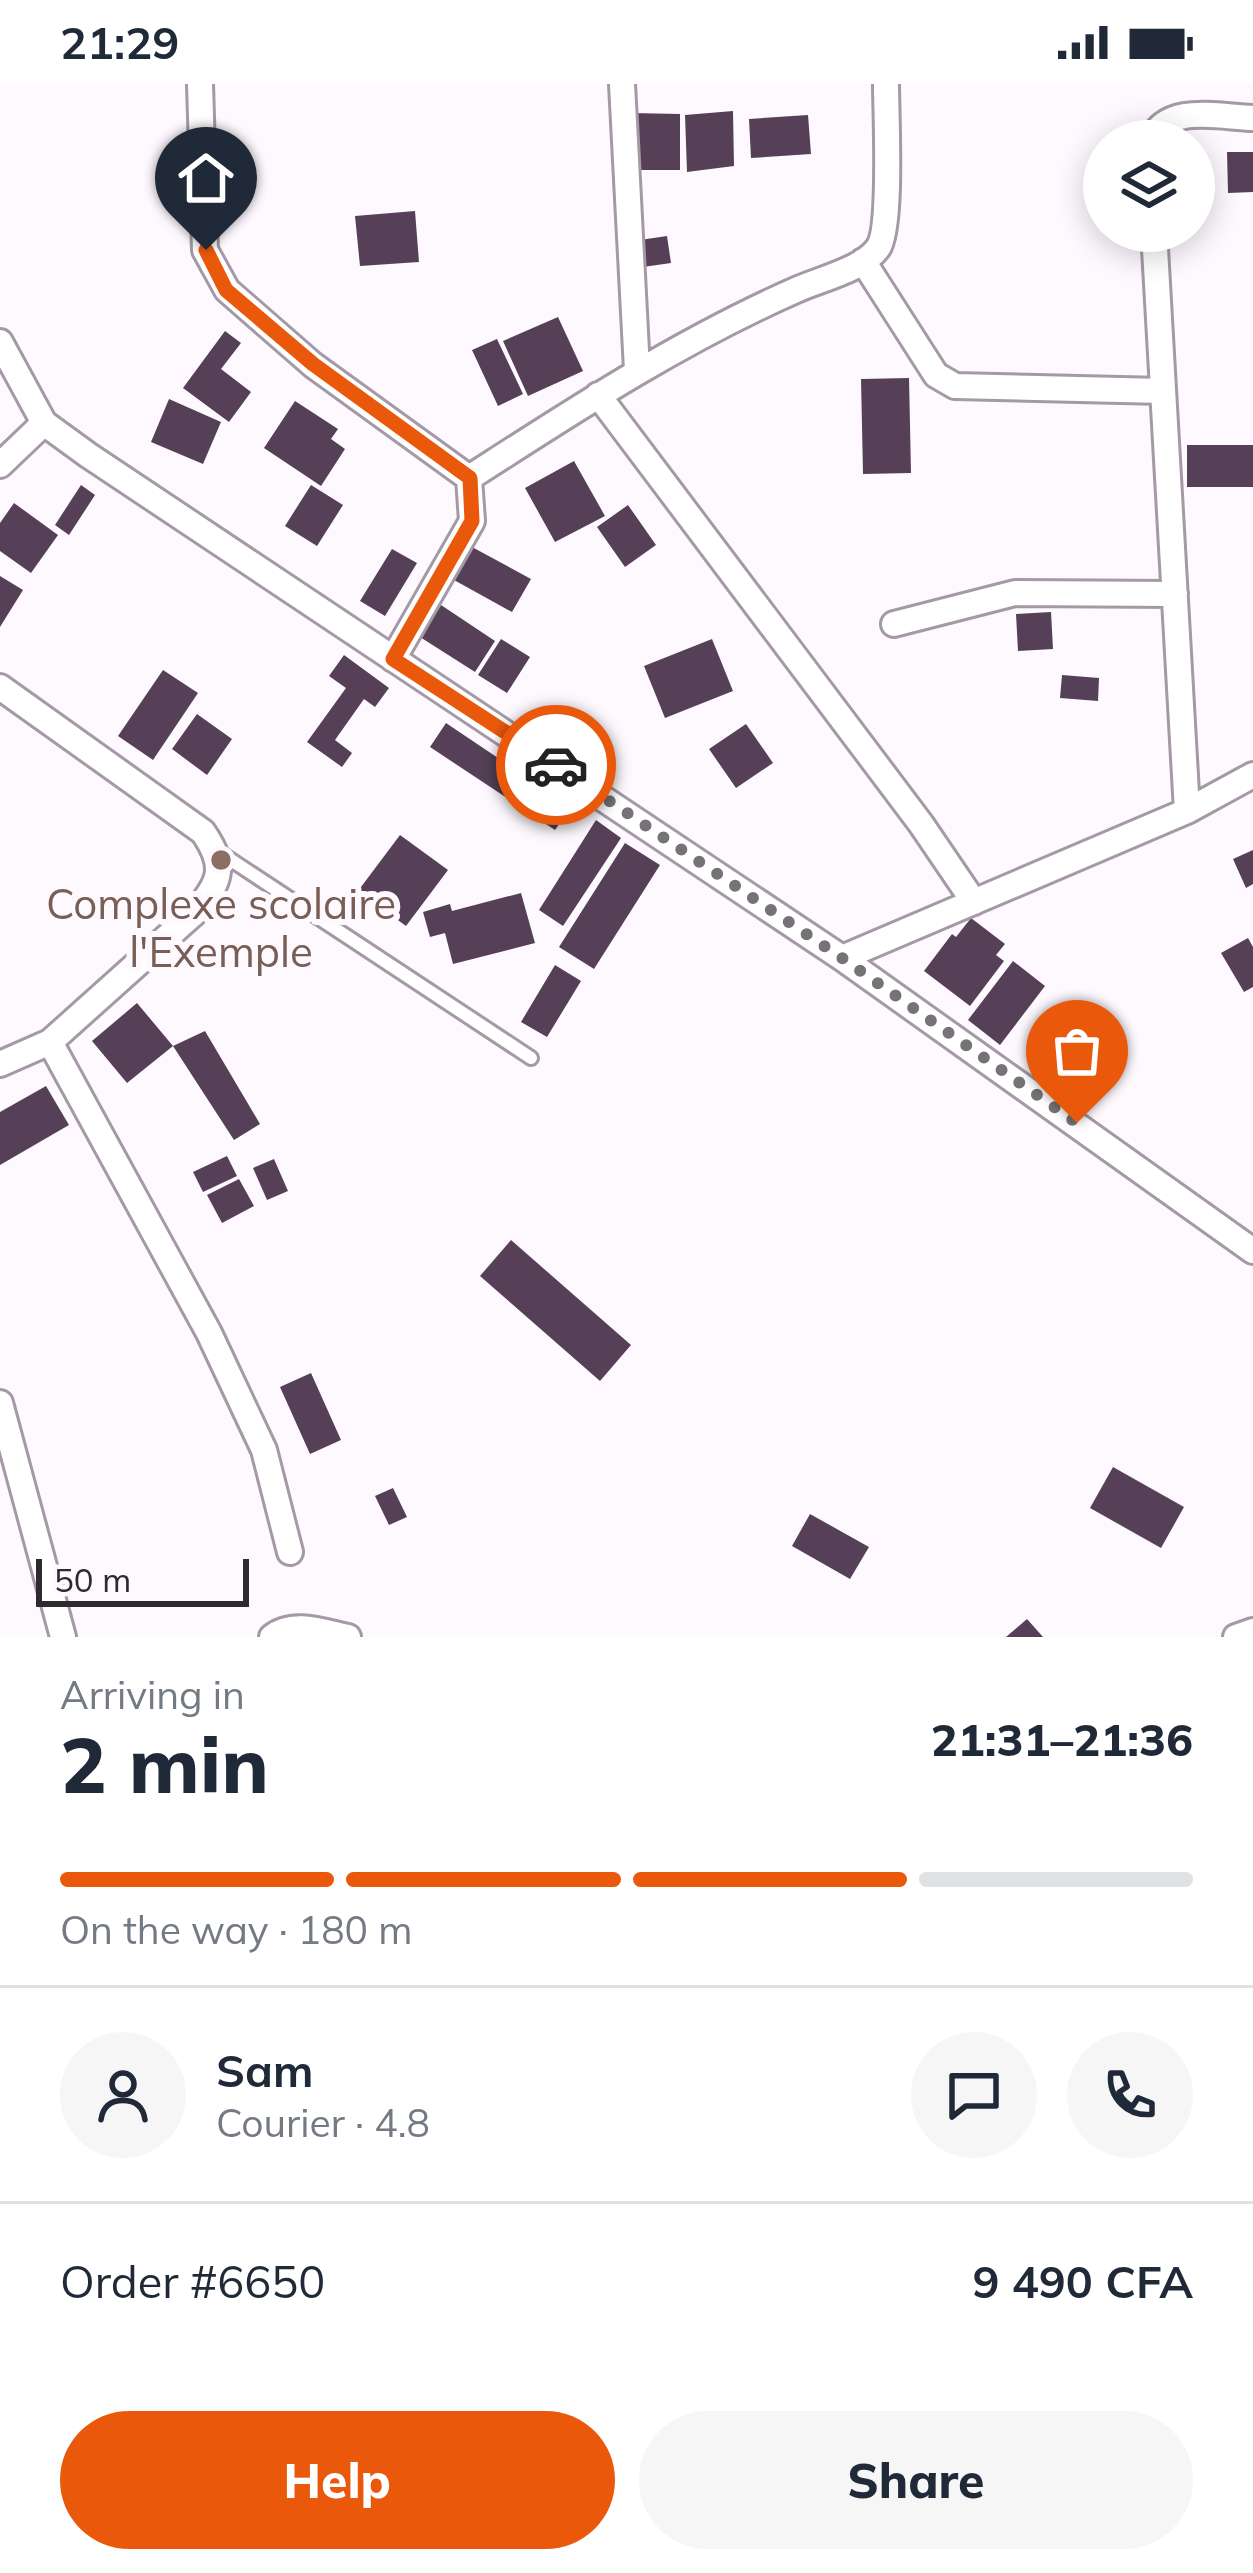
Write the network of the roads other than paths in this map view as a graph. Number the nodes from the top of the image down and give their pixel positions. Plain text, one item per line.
1 (200, 84) edge
2 (622, 84) edge
3 (886, 84) edge
4 (1253, 118) edge
5 (1168, 120) edge
6 (1155, 252) edge
7 (863, 260) junction
8 (0, 342) edge
9 (637, 370) junction
10 (1163, 391) junction
11 (598, 395) junction
12 (44, 423) junction
13 (0, 466) edge
14 (470, 478) junction
15 (1175, 594) junction
16 (894, 624) dead end
17 (393, 659) junction
18 (3, 698) edge
19 (1253, 775) edge
20 (1187, 811) junction
21 (215, 850) junction
22 (974, 902) junction
23 (842, 958) junction
24 (50, 1042) junction
25 (531, 1058) dead end
26 (0, 1064) edge
27 (1253, 1251) edge
28 (0, 1403) edge
29 (290, 1552) dead end
30 (1253, 1631) edge
31 (62, 1637) edge
32 (272, 1637) edge
33 (349, 1637) edge
34 (1236, 1637) edge

1 - 14 street
2 - 9 street
3 - 7 street
4 - 5 street
6 - 10 street
7 - 9 street
7 - 10 street
8 - 12 street
9 - 11 street
10 - 15 street
11 - 14 street
11 - 22 street
12 - 13 street
12 - 17 street
14 - 17 street
15 - 16 street
15 - 20 street
17 - 23 street
18 - 21 street
19 - 20 street
20 - 22 street
21 - 24 street
21 - 25 lane
22 - 23 street
23 - 27 street
24 - 26 street
24 - 29 street
28 - 31 street
30 - 34 street
32 - 33 street

